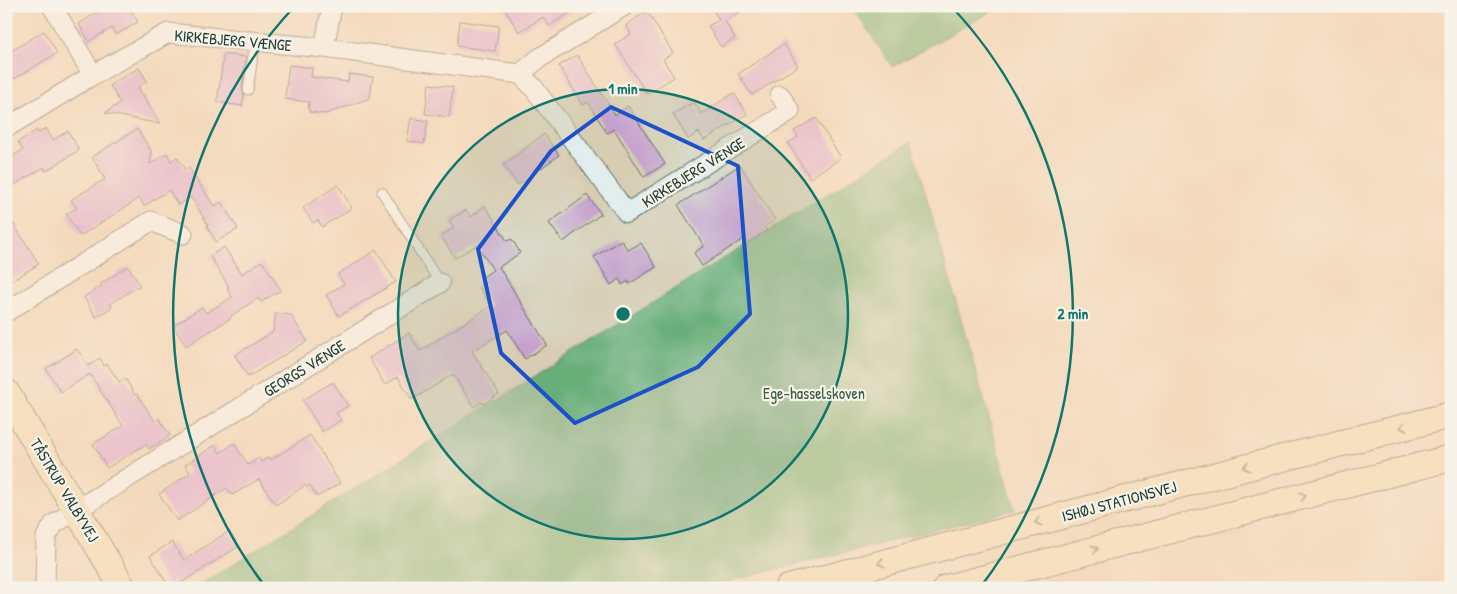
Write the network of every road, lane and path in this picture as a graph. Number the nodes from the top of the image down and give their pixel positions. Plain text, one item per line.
1 (52, 6) edge
2 (332, 6) edge
3 (624, 6) edge
4 (255, 42) junction
5 (324, 48) junction
6 (520, 74) junction
7 (93, 75) junction
8 (248, 90) dead end
9 (780, 95) dead end
10 (6, 128) edge
11 (382, 192) dead end
12 (183, 234) dead end
13 (440, 283) joint
14 (6, 312) edge
15 (6, 392) edge
16 (1451, 415) edge
17 (1451, 458) edge
18 (77, 510) junction
19 (45, 588) edge
20 (123, 588) edge
21 (788, 588) edge
22 (946, 588) edge

1 - 7 street
2 - 5 street
3 - 6 street
4 - 5 street, KIRKEBJERG VÆNGE
4 - 7 street, KIRKEBJERG VÆNGE
4 - 8 lane
5 - 6 street, KIRKEBJERG VÆNGE
6 - 9 street, KIRKEBJERG VÆNGE
7 - 10 street, KIRKEBJERG VÆNGE
11 - 13 lane, GEORGS VÆNGE
12 - 14 street
13 - 18 street, GEORGS VÆNGE
15 - 18 main road, TÅSTRUP VALBYVEJ
16 -> 21 main road, ISHØJ STATIONSVEJ
22 -> 17 main road
18 - 19 street, GEORGS VÆNGE
18 - 20 main road, TÅSTRUP VALBYVEJ

